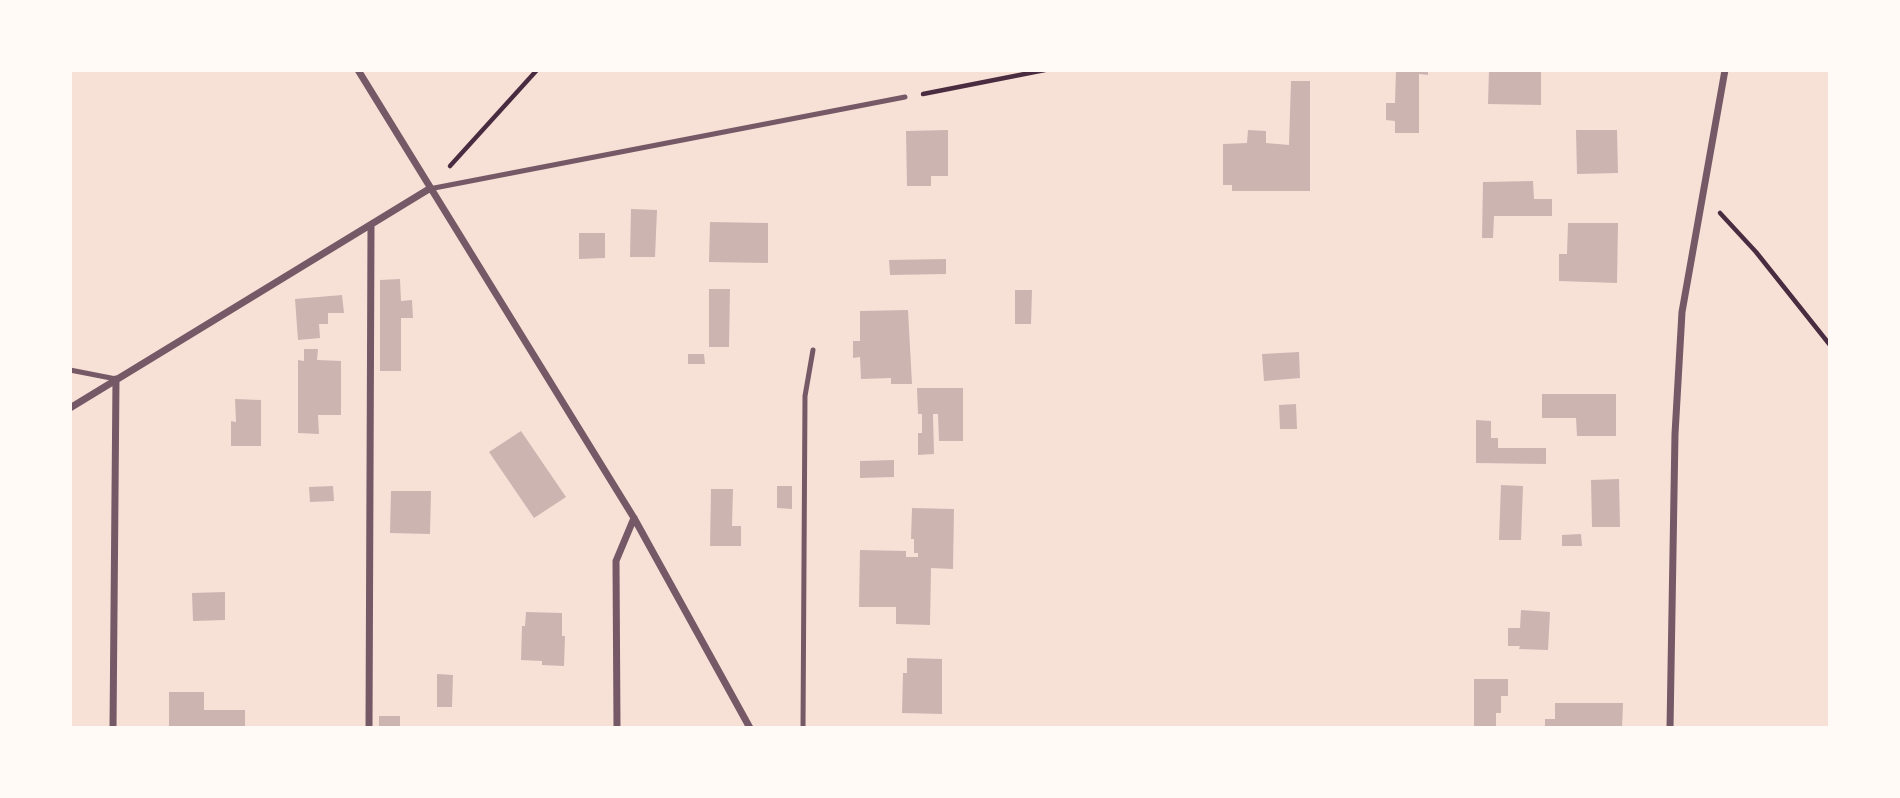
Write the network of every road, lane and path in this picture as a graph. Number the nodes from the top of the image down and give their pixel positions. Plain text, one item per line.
1 (358, 70) edge
2 (537, 70) edge
3 (1045, 70) edge
4 (1725, 70) edge
5 (905, 97) joint
6 (429, 189) junction
7 (1702, 194) junction
8 (371, 226) junction
9 (1830, 345) edge
10 (813, 350) dead end
11 (70, 370) edge
12 (116, 379) junction
13 (70, 408) edge
14 (634, 518) junction
15 (113, 728) edge
16 (369, 728) edge
17 (617, 728) edge
18 (750, 728) edge
19 (803, 728) edge
20 (1670, 728) edge

1 - 6 street
2 - 6 path
3 - 5 path
4 - 7 street
5 - 6 lane
6 - 8 street
6 - 14 street
7 - 9 path
7 - 20 street
8 - 12 street
8 - 16 street
10 - 19 lane
11 - 12 lane
12 - 13 street
12 - 15 street
14 - 17 street
14 - 18 street

